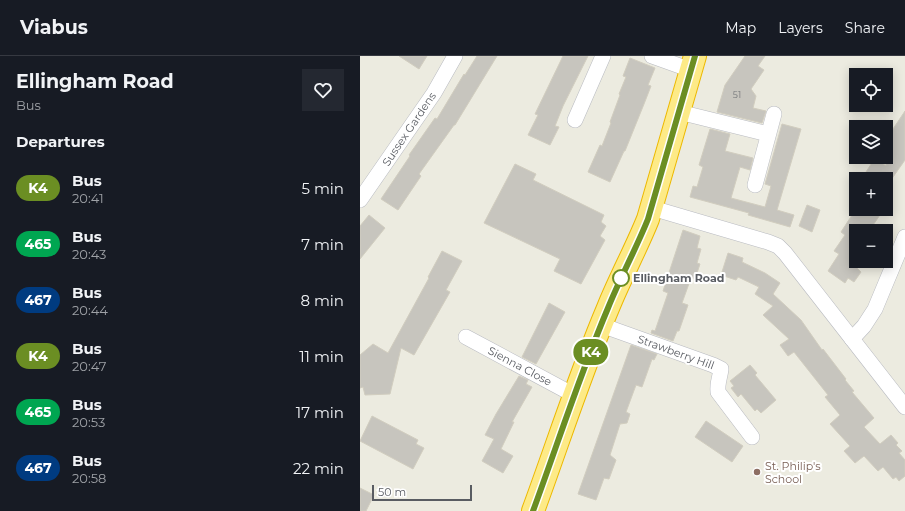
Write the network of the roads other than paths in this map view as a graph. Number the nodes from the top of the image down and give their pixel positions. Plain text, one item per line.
1 (455, 56) edge
2 (602, 56) edge
3 (652, 56) edge
4 (693, 63) edge
5 (679, 112) junction
6 (774, 114) dead end
7 (575, 120) dead end
8 (768, 134) junction
9 (755, 185) dead end
10 (360, 200) edge
11 (652, 208) junction
12 (905, 237) edge
13 (601, 325) junction
14 (466, 337) dead end
15 (852, 339) junction
16 (574, 395) junction
17 (905, 407) edge
18 (752, 437) dead end
19 (533, 511) edge

1 - 10 street, Sussex Gardens
2 - 7 street
3 - 4 street
4 - 5 highway
5 - 8 street
5 - 11 highway
6 - 8 street
8 - 9 street
11 - 13 highway
11 - 15 street
12 - 15 street
13 - 16 highway
13 - 18 street, Strawberry Hill
14 - 16 street, Sienna Close
15 - 17 street
16 - 19 highway

